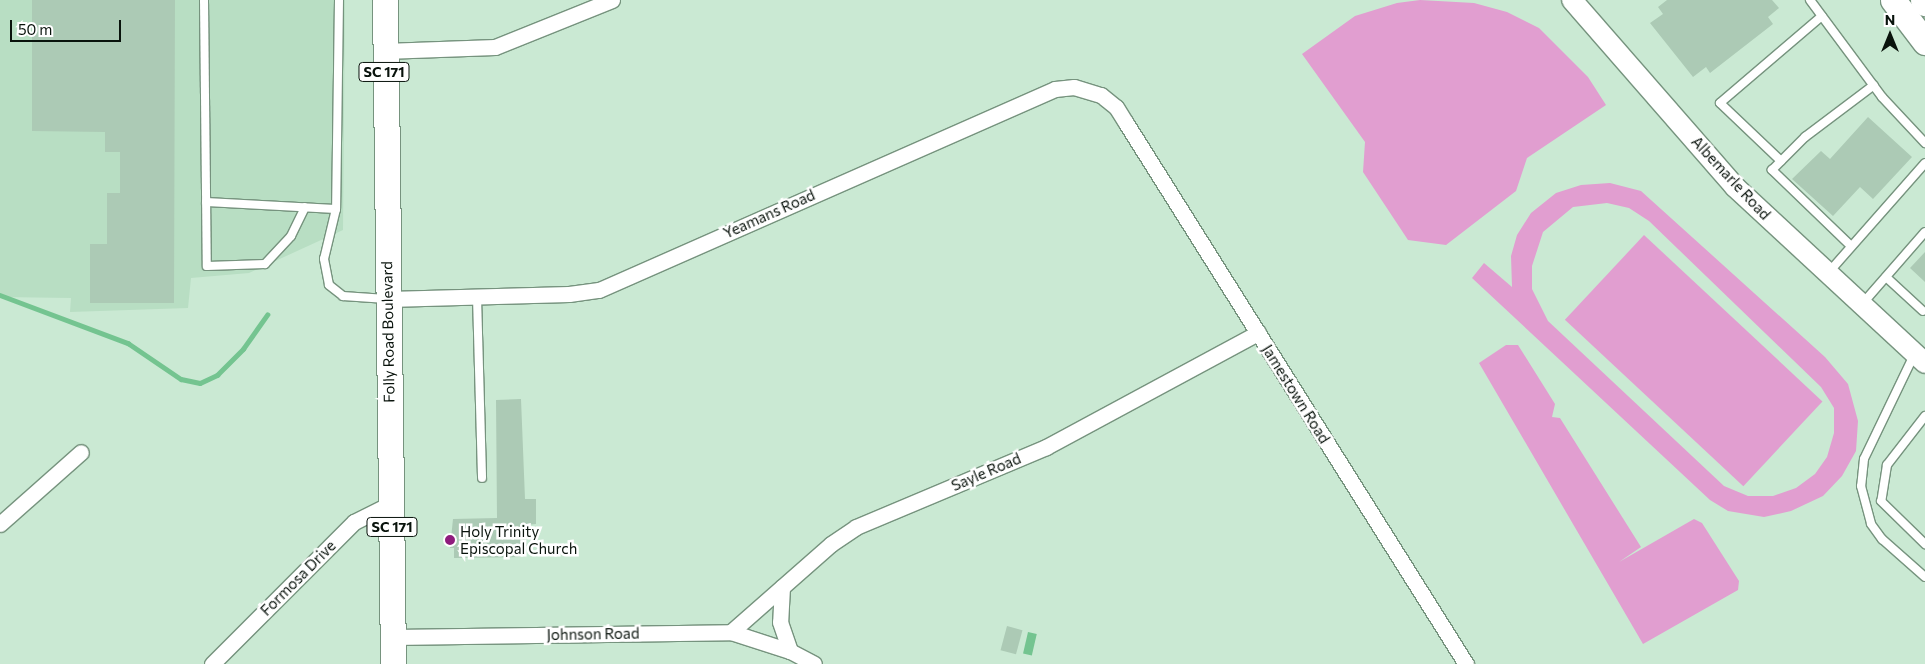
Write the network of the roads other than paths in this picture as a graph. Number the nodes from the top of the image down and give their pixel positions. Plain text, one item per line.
1 (204, 0) edge
2 (339, 0) edge
3 (385, 0) edge
4 (612, 0) edge
5 (1572, 0) edge
6 (1810, 0) edge
7 (1893, 0) edge
8 (1923, 0) edge
9 (1925, 3) edge
10 (1822, 16) junction
11 (1925, 42) edge
12 (384, 51) junction
13 (1874, 85) junction
14 (1126, 123) joint
15 (1925, 143) edge
16 (1781, 162) junction
17 (1925, 163) edge
18 (206, 202) junction
19 (304, 207) junction
20 (336, 209) junction
21 (1925, 232) edge
22 (1851, 246) junction
23 (1828, 273) junction
24 (1886, 277) junction
25 (477, 297) junction
26 (388, 299) junction
27 (1862, 305) junction
28 (1923, 311) dead end
29 (1258, 334) junction
30 (1920, 358) edge
31 (1924, 419) edge
32 (81, 452) dead end
33 (482, 478) dead end
34 (392, 503) junction
35 (2, 518) edge
36 (1925, 544) edge
37 (1925, 578) edge
38 (782, 587) junction
39 (731, 632) junction
40 (393, 637) junction
41 (790, 651) junction
42 (212, 664) edge
43 (393, 664) edge
44 (814, 664) edge
45 (1466, 664) edge

1 - 18 lane
2 - 20 lane
3 - 12 main road, Folly Road Boulevard / SC 171
4 - 12 street
5 - 23 street, Albemarle Road
6 - 10 lane
7 - 11 main road
8 - 9 main road
10 - 13 lane
10 - 16 lane
12 - 26 main road, Folly Road Boulevard / SC 171
13 - 15 lane
13 - 16 lane
14 - 25 street, Yeamans Road
14 - 29 street, Jamestown Road
16 - 22 lane
17 - 22 lane
18 - 19 lane
18 - 19 lane
19 - 20 lane
20 - 26 lane
21 - 24 lane
22 - 23 lane
23 - 27 street, Albemarle Road
24 - 27 lane
24 - 28 lane
25 - 26 street, Yeamans Road
25 - 33 lane
26 - 34 main road, Folly Road Boulevard / SC 171
27 - 30 street, Albemarle Road
29 - 38 street, Sayle Road
29 - 45 street, Jamestown Road
30 - 37 lane
31 - 36 lane
32 - 35 street
34 - 40 main road, Folly Road Boulevard / SC 171
34 - 42 street, Formosa Drive
38 - 39 street, Sayle Road
38 - 41 street
39 - 40 street, Johnson Road
39 - 41 street, Johnson Road
40 - 43 main road, Folly Road Boulevard / SC 171
41 - 44 street, Johnson Road

